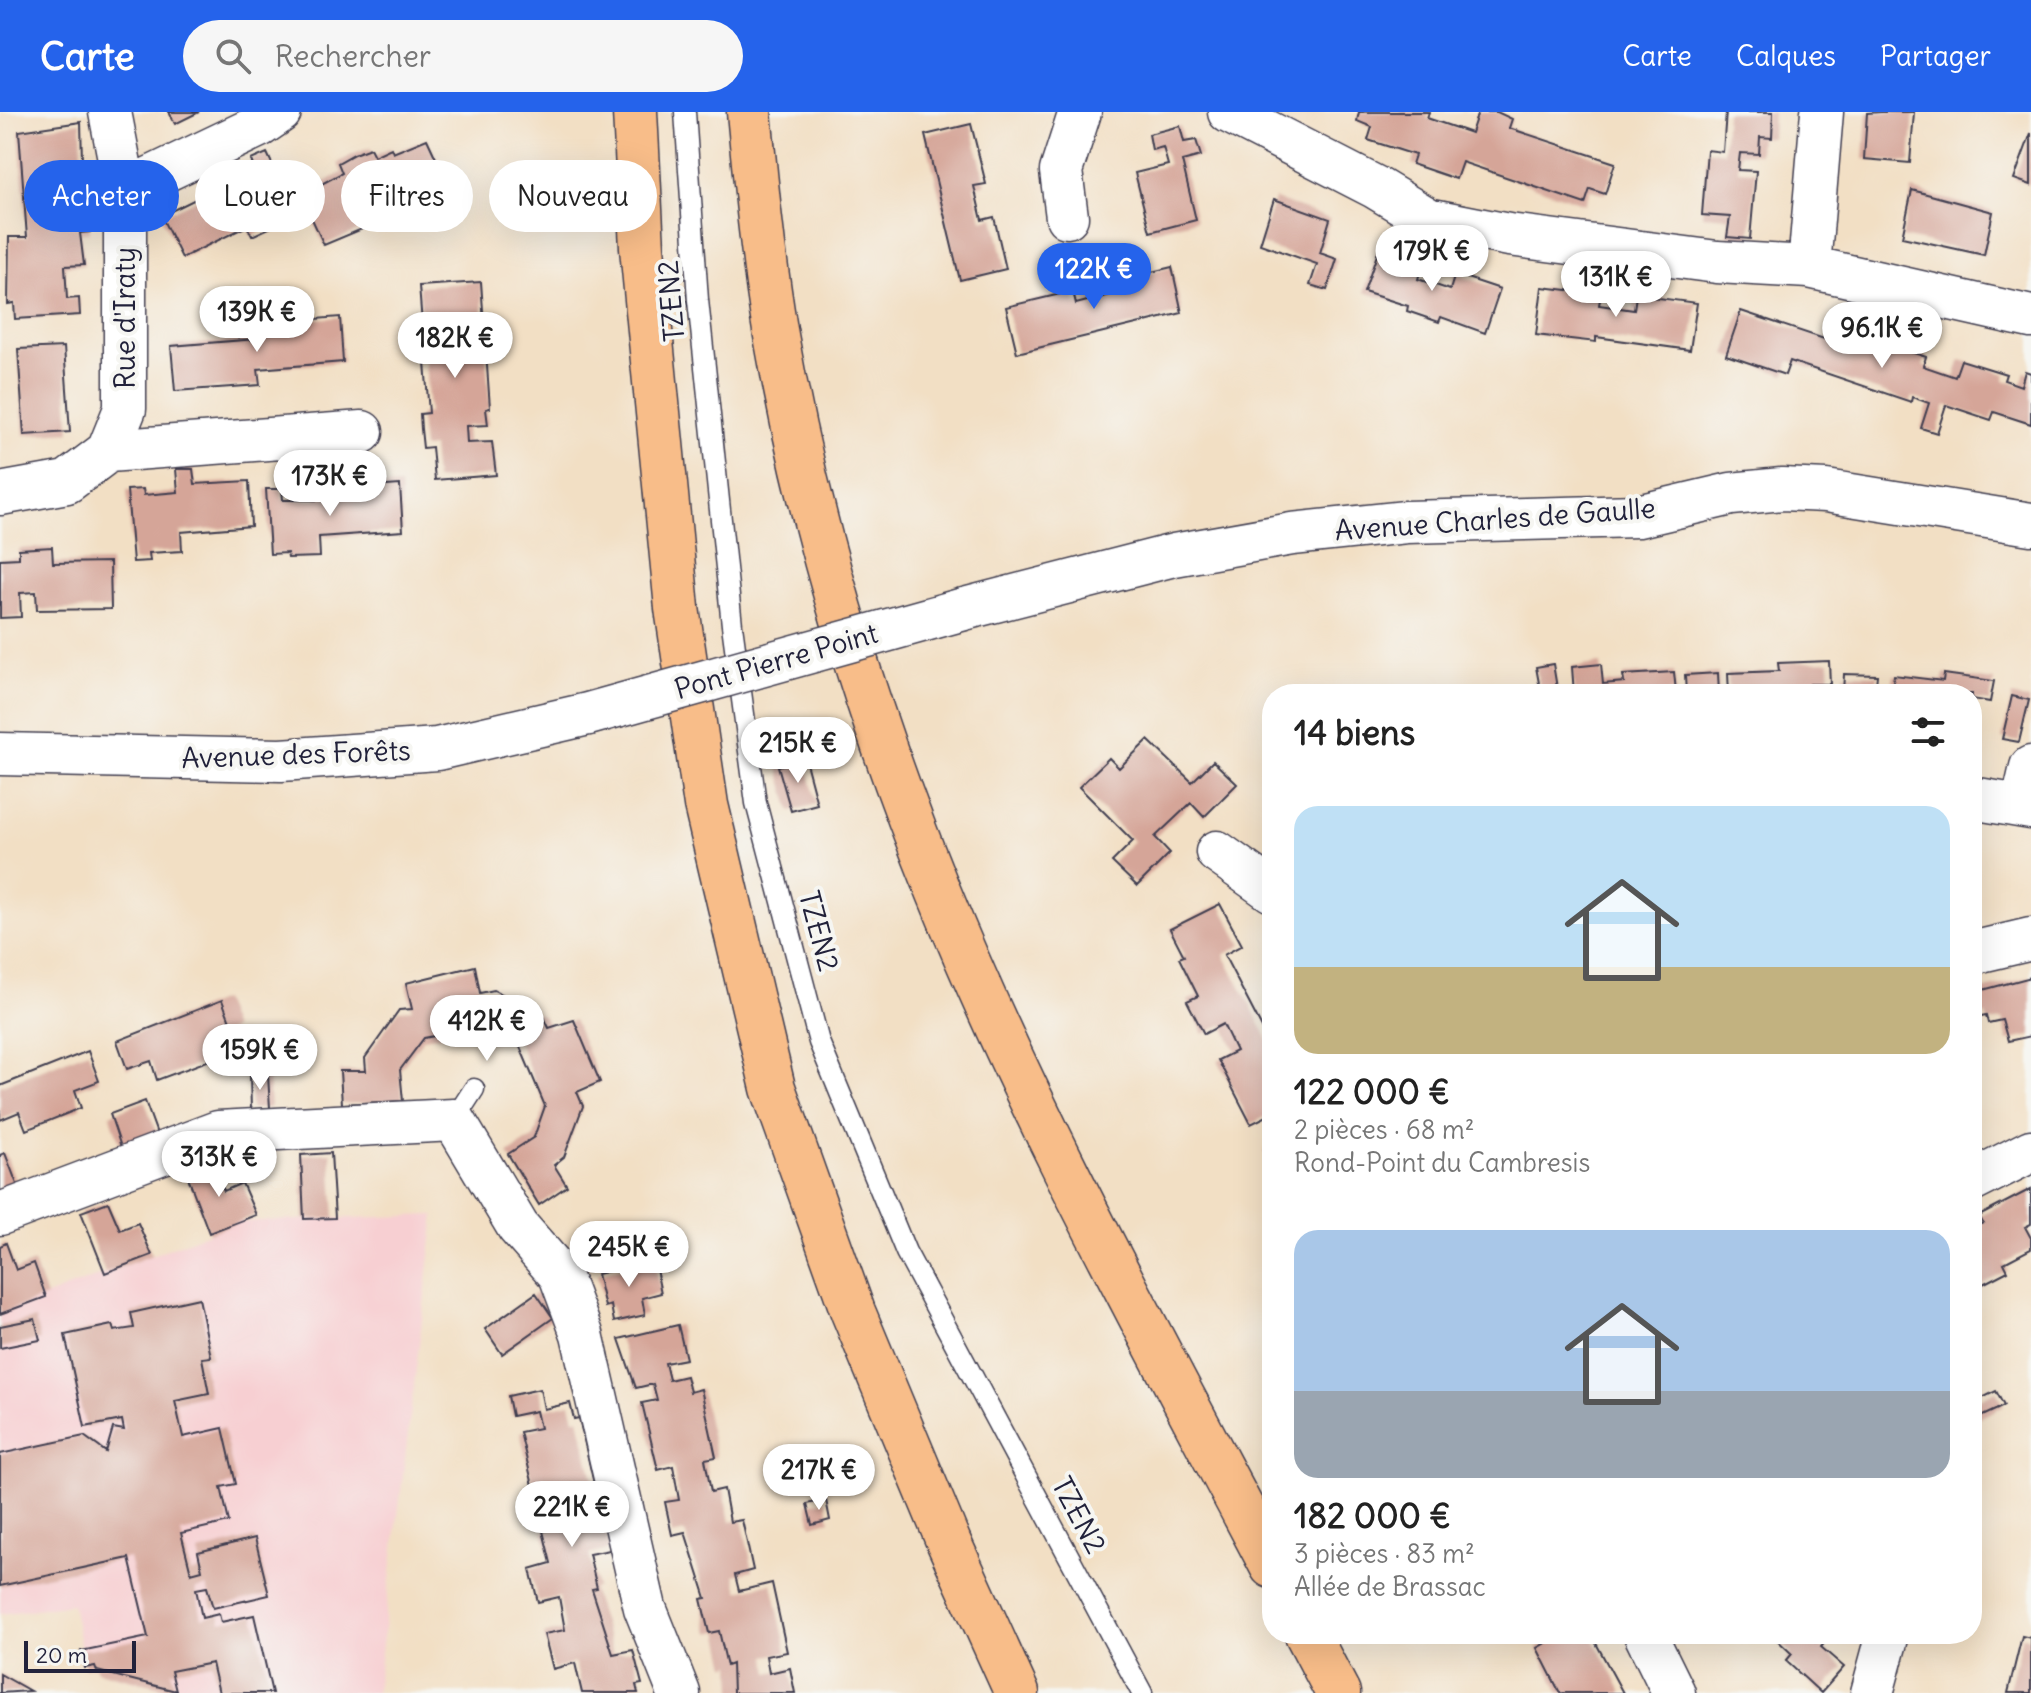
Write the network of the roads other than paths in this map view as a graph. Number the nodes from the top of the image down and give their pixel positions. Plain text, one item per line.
1 (110, 112) edge
2 (280, 112) edge
3 (635, 112) edge
4 (685, 112) edge
5 (749, 112) edge
6 (1080, 112) edge
7 (1229, 112) edge
8 (1822, 112) edge
9 (1281, 124) edge
10 (119, 160) edge
11 (179, 164) edge
12 (1067, 217) dead end
13 (125, 232) edge
14 (1809, 267) junction
15 (2031, 317) edge
16 (362, 432) dead end
17 (108, 451) junction
18 (0, 494) edge
19 (2031, 524) edge
20 (964, 609) joint
21 (588, 714) joint
22 (0, 754) edge
23 (2028, 794) edge
24 (1982, 797) edge
25 (1217, 852) dead end
26 (1262, 884) edge
27 (2031, 939) edge
28 (1982, 951) edge
29 (2031, 1151) edge
30 (1982, 1176) edge
31 (0, 1214) edge
32 (1262, 1547) edge
33 (1312, 1644) edge
34 (1650, 1644) edge
35 (1885, 1644) edge
36 (679, 1693) edge
37 (1017, 1693) edge
38 (1142, 1693) edge
39 (1338, 1693) edge
40 (1674, 1693) edge
41 (1872, 1693) edge

1 - 10 street, Rue d'Iraty
2 - 11 street
3 - 37 main road
4 - 38 lane, TZEN2
5 - 32 main road
6 - 12 street
7 - 9 street
8 - 14 street
9 - 14 street
13 - 17 street, Rue d'Iraty
14 - 15 street
16 - 17 street
17 - 18 street
19 - 20 street, Avenue Charles de Gaulle
20 - 21 street, Pont Pierre Point, bridge
21 - 22 street, Avenue des Forêts
23 - 24 street
25 - 26 street
27 - 28 street
29 - 30 street
31 - 36 street
33 - 39 main road
34 - 40 street
35 - 41 street

